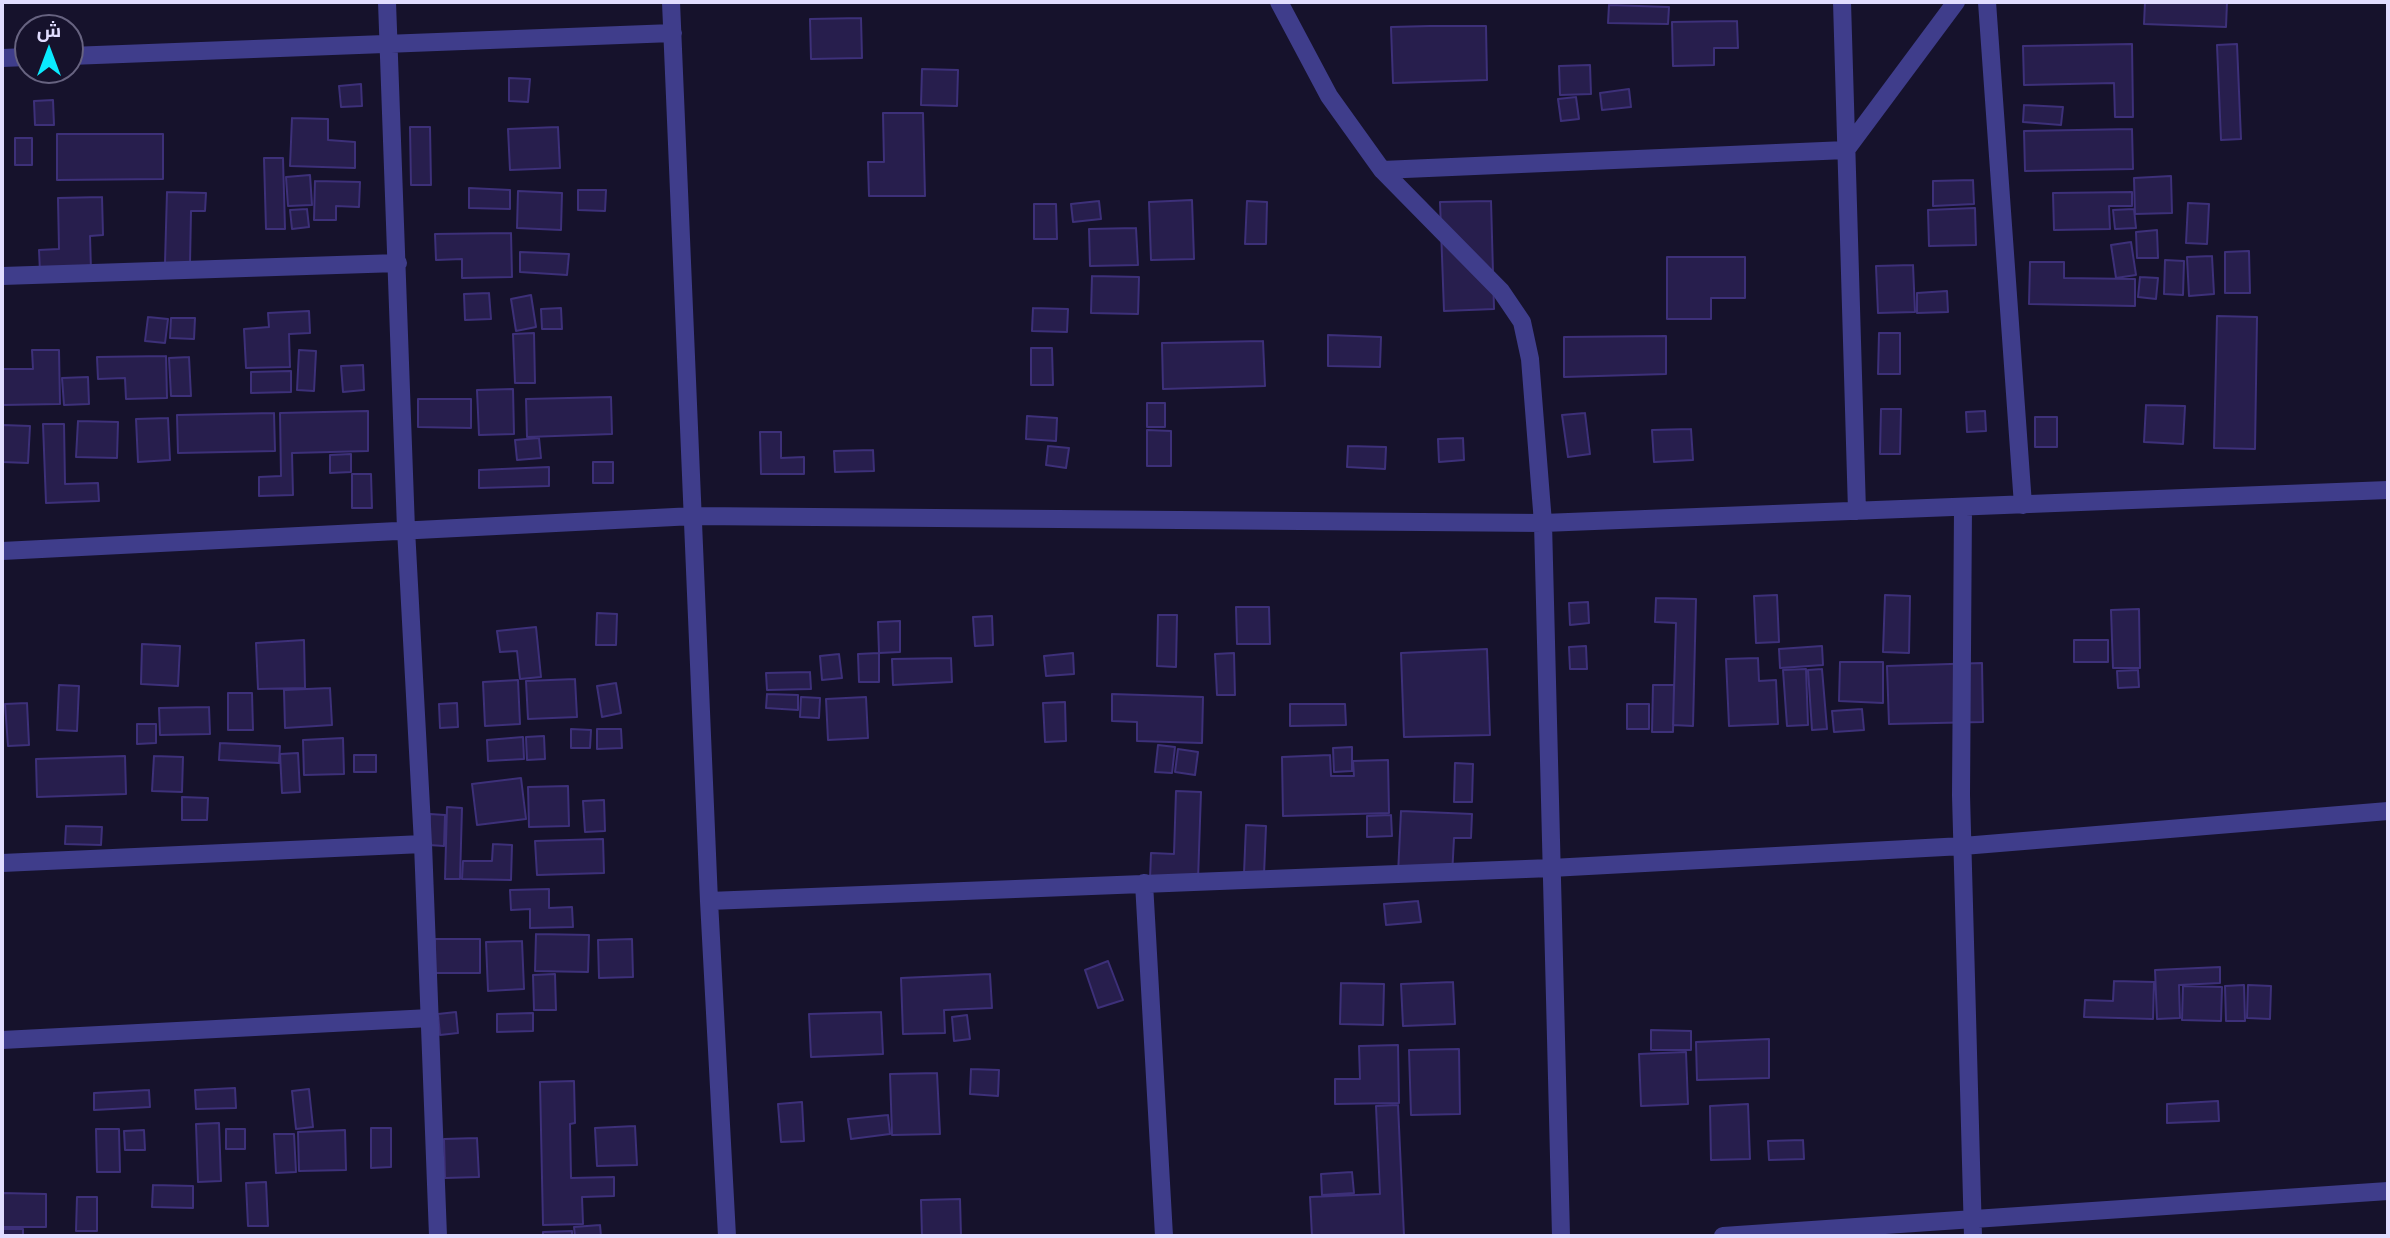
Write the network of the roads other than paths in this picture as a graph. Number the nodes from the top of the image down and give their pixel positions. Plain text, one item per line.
1 (387, 2) edge
2 (671, 2) edge
3 (1279, 2) edge
4 (1842, 2) edge
5 (1956, 2) edge
6 (1987, 2) edge
7 (673, 33) junction
8 (388, 46) junction
9 (84, 56) edge
10 (1846, 150) junction
11 (1382, 170) junction
12 (398, 263) junction
13 (2, 276) edge
14 (2388, 490) edge
15 (2023, 505) junction
16 (1963, 507) junction
17 (1857, 511) junction
18 (694, 516) junction
19 (1544, 523) junction
20 (406, 529) junction
21 (2, 551) edge
22 (2388, 810) edge
23 (423, 844) junction
24 (1963, 846) junction
25 (2, 863) edge
26 (1551, 868) junction
27 (1144, 883) junction
28 (709, 901) junction
29 (430, 1018) junction
30 (2, 1040) edge
31 (2388, 1191) edge
32 (1973, 1228) edge
33 (438, 1236) edge
34 (727, 1236) edge
35 (1164, 1236) edge
36 (1561, 1236) edge
37 (1723, 1236) edge

1 - 8 street
2 - 7 street
3 - 11 street
4 - 10 street
5 - 10 street
6 - 15 street
7 - 8 street
7 - 18 street
8 - 9 street
8 - 12 street
10 - 11 street
10 - 17 street
11 - 19 street
12 - 13 street
12 - 20 street
14 - 15 street
15 - 16 street
16 - 17 street
16 - 24 street
17 - 19 street
18 - 19 street
18 - 20 street
18 - 28 street
19 - 26 street
20 - 21 street
20 - 23 street
22 - 24 street
23 - 25 street
23 - 29 street
24 - 26 street
24 - 32 street
26 - 27 street
26 - 36 street
27 - 28 street
27 - 35 street
28 - 34 street
29 - 30 street
29 - 33 street
31 - 32 street
32 - 37 street

